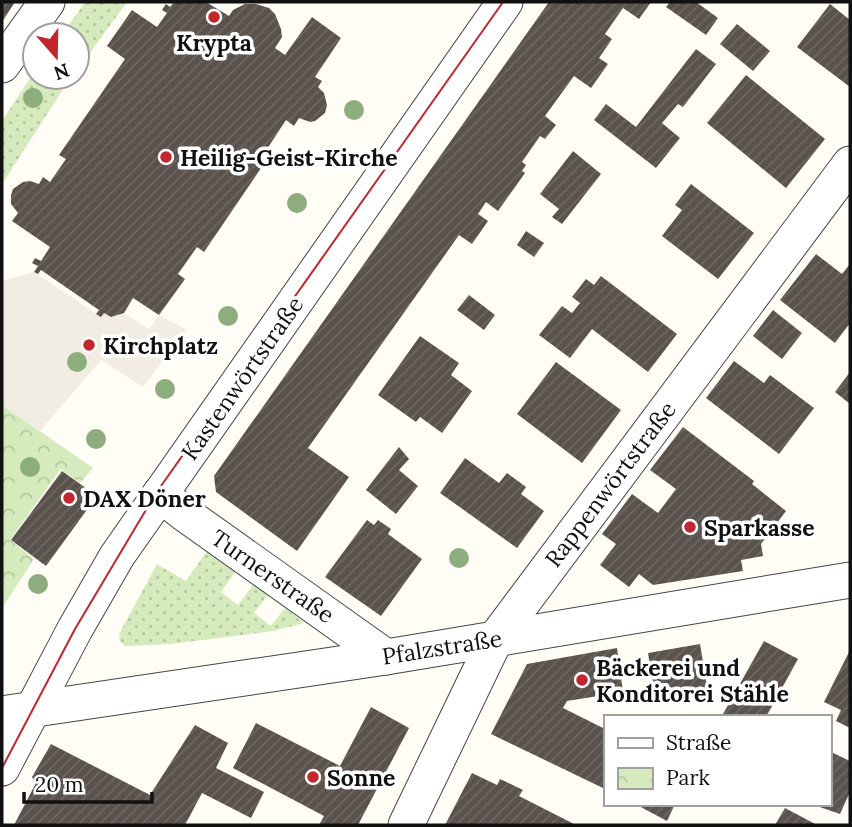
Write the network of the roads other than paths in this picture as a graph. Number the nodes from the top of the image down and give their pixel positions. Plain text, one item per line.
1 (47, 2) edge
2 (505, 2) edge
3 (2, 65) edge
4 (850, 164) edge
5 (160, 494) junction
6 (850, 580) edge
7 (496, 638) junction
8 (386, 657) junction
9 (17, 712) edge
10 (2, 768) edge
11 (406, 825) edge

1 - 3 street
2 - 5 street, Kastenwörtstraße
4 - 7 street, Rappenwörtstraße
5 - 8 street, Turnerstraße
5 - 9 street, Kastenwörtstraße
6 - 7 street, Pfalzstraße
7 - 8 street, Pfalzstraße
7 - 11 street, Rappenwörtstraße
8 - 9 street, Pfalzstraße
9 - 10 street, Kastenwörtstraße

